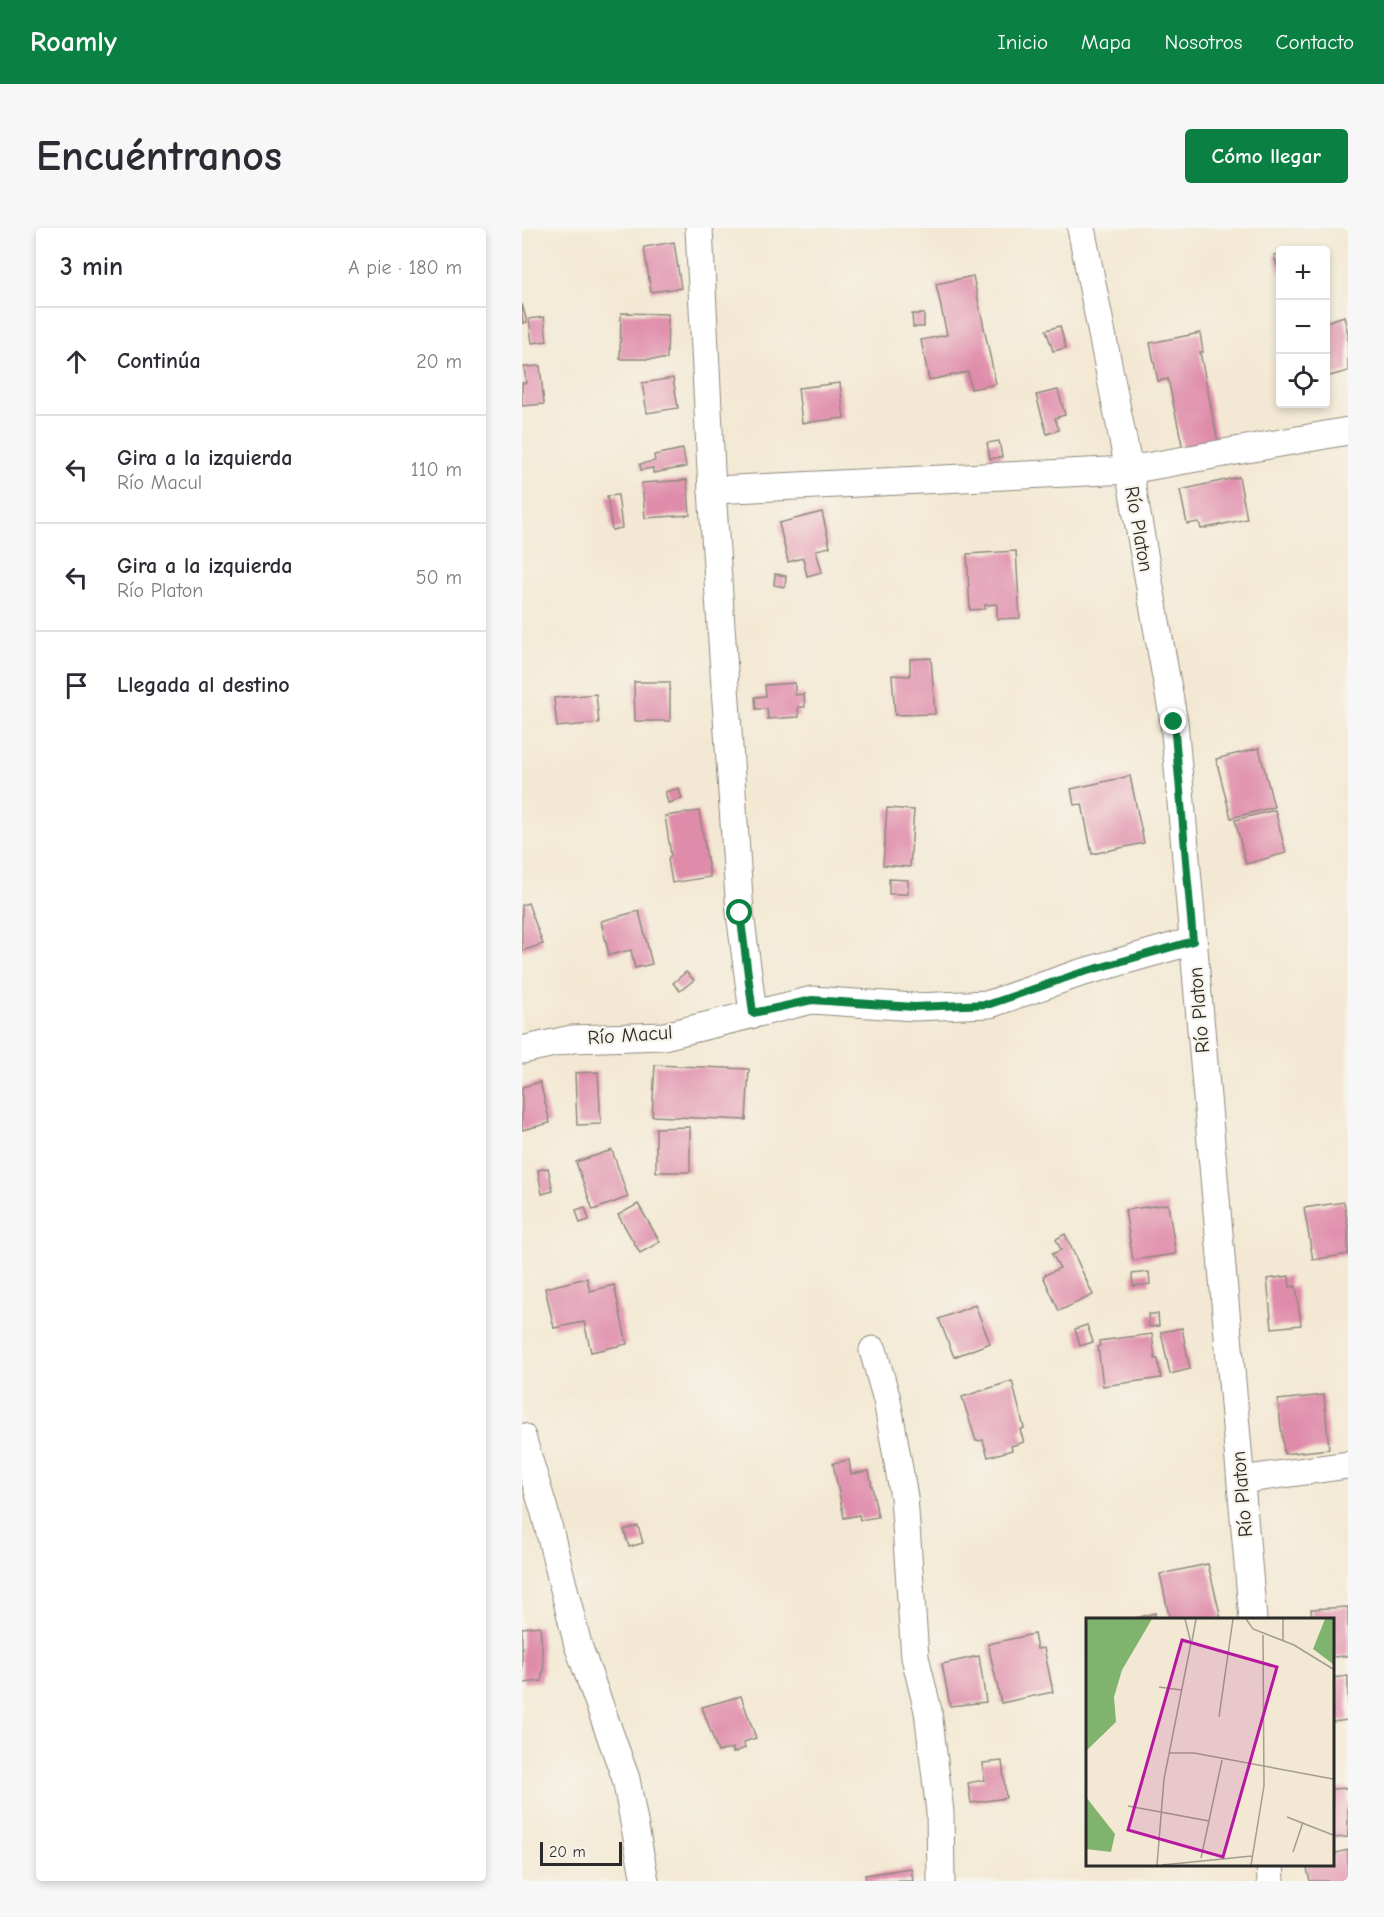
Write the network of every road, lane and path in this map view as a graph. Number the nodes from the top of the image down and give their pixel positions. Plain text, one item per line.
1 (699, 228) edge
2 (1081, 228) edge
3 (1348, 431) edge
4 (1129, 470) junction
5 (712, 490) junction
6 (1193, 941) junction
7 (753, 1013) junction
8 (522, 1050) edge
9 (873, 1350) dead end
10 (522, 1437) edge
11 (1348, 1465) edge
12 (1241, 1480) junction
13 (1253, 1618) edge
14 (645, 1881) edge
15 (941, 1881) edge

1 - 5 street
2 - 4 street, Río Platon
3 - 4 street
4 - 5 street
4 - 6 street, Río Platon
5 - 7 street
6 - 7 street, Río Macul
6 - 12 street, Río Platon
7 - 8 street, Río Macul
9 - 15 street
10 - 14 street
11 - 12 street
12 - 13 street, Río Platon

